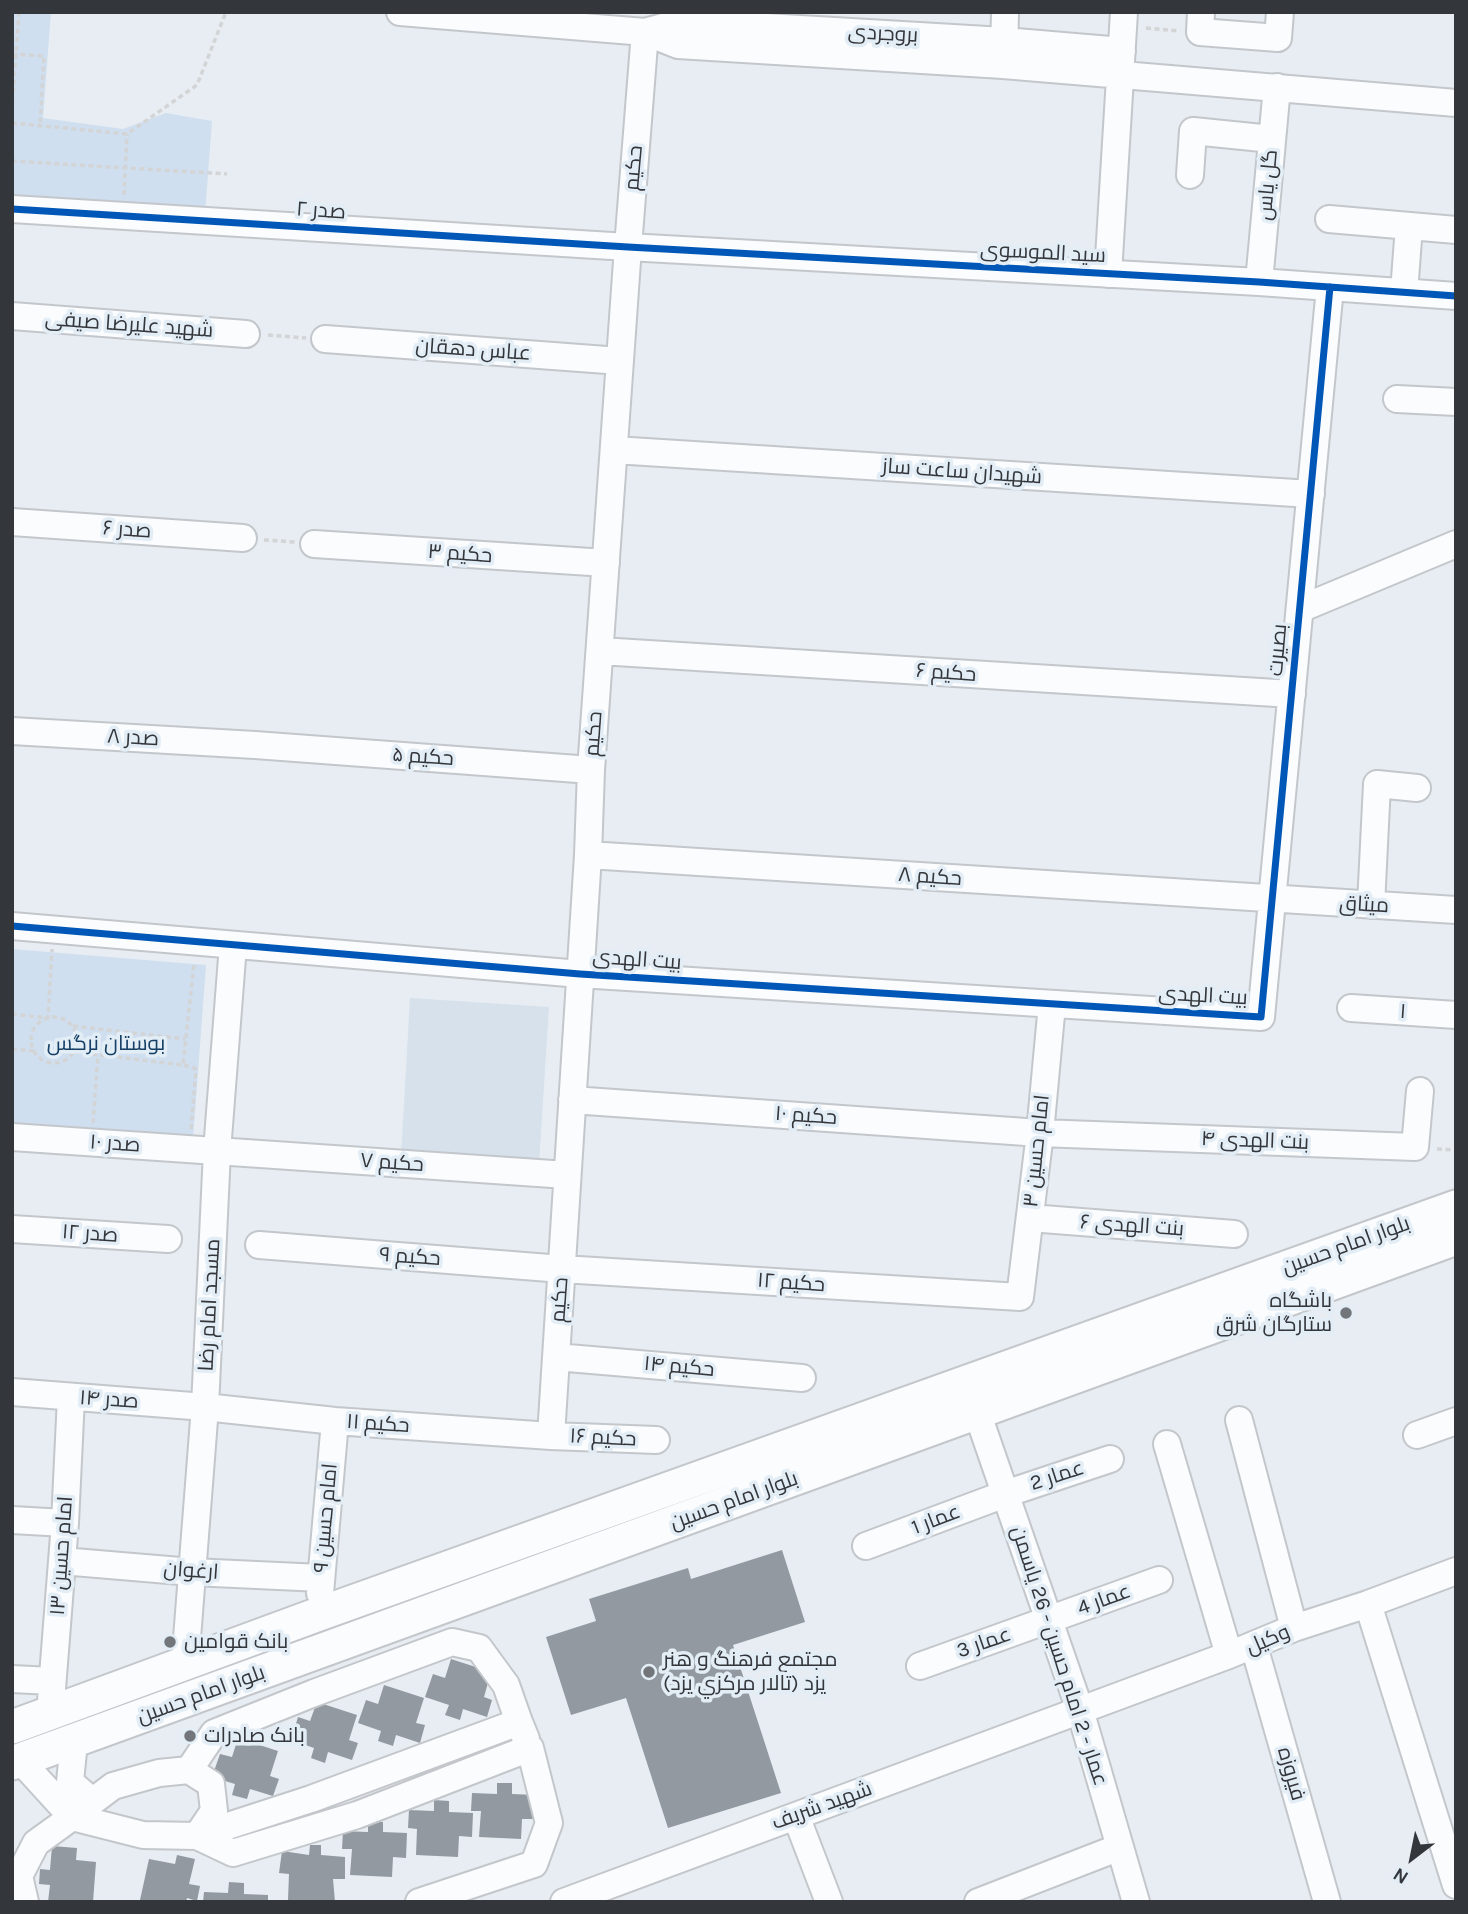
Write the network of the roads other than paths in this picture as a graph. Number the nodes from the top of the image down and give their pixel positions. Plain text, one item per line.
1 (400, 12) edge
2 (1005, 12) edge
3 (1280, 12) edge
4 (1200, 22) edge
5 (645, 32) junction
6 (1123, 41) edge
7 (1004, 53) junction
8 (1277, 88) junction
9 (1456, 103) edge
10 (1272, 139) junction
11 (1190, 175) dead end
12 (12, 209) edge
13 (1329, 219) dead end
14 (1409, 226) junction
15 (1456, 230) edge
16 (628, 247) junction
17 (1108, 274) junction
18 (1259, 282) junction
19 (1330, 287) junction
20 (1405, 292) junction
21 (1456, 296) edge
22 (12, 316) edge
23 (246, 334) road end
24 (325, 339) road end
25 (620, 361) junction
26 (1396, 399) dead end
27 (1456, 402) edge
28 (614, 450) junction
29 (1311, 494) junction
30 (12, 522) edge
31 (243, 538) road end
32 (314, 544) road end
33 (1456, 544) edge
34 (606, 564) junction
35 (1300, 609) junction
36 (600, 651) junction
37 (1292, 694) junction
38 (12, 731) edge
39 (255, 745) joint
40 (591, 770) junction
41 (1418, 788) dead end
42 (587, 855) junction
43 (1272, 899) junction
44 (1371, 905) junction
45 (1456, 910) edge
46 (12, 926) edge
47 (233, 945) junction
48 (580, 974) junction
49 (1052, 1004) junction
50 (1351, 1008) dead end
51 (1456, 1015) edge
52 (1261, 1017) joint
53 (1420, 1091) dead end
54 (572, 1100) junction
55 (1040, 1133) junction
56 (12, 1137) edge
57 (217, 1151) junction
58 (568, 1175) junction
59 (1456, 1207) edge
60 (1030, 1218) junction
61 (12, 1229) edge
62 (1234, 1234) dead end
63 (1456, 1238) edge
64 (167, 1239) dead end
65 (259, 1245) dead end
66 (562, 1269) junction
67 (1311, 1275) junction
68 (1020, 1297) joint
69 (556, 1357) junction
70 (802, 1378) dead end
71 (12, 1392) edge
72 (71, 1397) junction
73 (205, 1407) junction
74 (976, 1412) junction
75 (1239, 1420) dead end
76 (335, 1421) junction
77 (1456, 1421) edge
78 (1417, 1435) dead end
79 (551, 1436) junction
80 (656, 1440) dead end
81 (1167, 1444) dead end
82 (1110, 1459) dead end
83 (1005, 1493) junction
84 (12, 1520) edge
85 (65, 1523) junction
86 (866, 1546) dead end
87 (62, 1561) junction
88 (1456, 1571) edge
89 (192, 1572) junction
90 (321, 1578) junction
91 (1159, 1580) dead end
92 (1368, 1604) junction
93 (318, 1614) junction
94 (1049, 1621) junction
95 (1294, 1628) junction
96 (1254, 1646) junction
97 (331, 1648) junction
98 (1229, 1655) junction
99 (185, 1664) junction
100 (920, 1665) dead end
101 (12, 1679) edge
102 (51, 1698) junction
103 (1080, 1710) junction
104 (519, 1722) junction
105 (12, 1727) edge
106 (74, 1741) junction
107 (530, 1748) junction
108 (16, 1762) edge
109 (189, 1770) junction
110 (311, 1799) junction
111 (82, 1809) junction
112 (796, 1816) junction
113 (321, 1826) junction
114 (197, 1836) junction
115 (1120, 1847) junction
116 (1456, 1885) edge
117 (1325, 1901) edge
118 (25, 1902) edge
119 (419, 1902) edge
120 (564, 1902) edge
121 (829, 1902) edge
122 (978, 1902) edge
123 (1136, 1902) edge

1 - 5 street, بروجردی
2 - 7 street
3 - 4 street
5 - 7 street, بروجردی
5 - 16 street, حکیم
6 - 7 street, بروجردی
6 - 8 street, بروجردی
6 - 17 street
8 - 9 street, بروجردی
8 - 10 street, گل یاس
10 - 11 street
10 - 18 street, گل یاس
12 - 16 street, صدر ۲
13 - 14 street
14 - 15 street
14 - 20 street
16 - 17 street, سید الموسوی
16 - 25 street, حکیم
17 - 18 street, سید الموسوی
18 - 19 street, سید الموسوی
19 - 20 street, سید الموسوی
19 - 29 street, بصیرت
20 - 21 street, سید الموسوی
22 - 23 street, شهید علیرضا صیفی
24 - 25 street, عباس دهقان
25 - 28 street, حکیم
26 - 27 street
28 - 29 street, شهیدان ساعت ساز
28 - 34 street, حکیم
29 - 35 street, بصیرت
30 - 31 street, صدر ۶
32 - 34 street, حکیم ۳
33 - 35 street
34 - 36 street, حکیم
35 - 37 street, بصیرت
36 - 37 street, حکیم ۶
36 - 40 street, حکیم
37 - 43 street, بصیرت
38 - 39 street, صدر ۸
39 - 40 street, حکیم ۵
40 - 42 street, حکیم
41 - 44 street
42 - 43 street, حکیم ۸
42 - 48 street, حکیم
43 - 44 street, میثاق
43 - 52 street, بصیرت
44 - 45 street, میثاق
46 - 47 street, بیت الهدی
47 - 48 street, بیت الهدی
47 - 57 street, مسجد امام رضا
48 - 49 street, بیت الهدی
48 - 54 street, حکیم
49 - 52 street, بیت الهدی
49 - 55 street, امام حسین ۳
50 - 51 street, ۱
53 - 55 street, بنت الهدی ۴
54 - 55 street, حکیم ۱۰
54 - 58 street, حکیم
55 - 60 street, امام حسین ۳
56 - 57 street, صدر ۱۰
57 - 58 street, حکیم ۷
57 - 73 street, مسجد امام رضا
58 - 66 street, حکیم
59 - 67 main road, بلوار امام حسین
60 - 62 street, بنت الهدی ۶
60 - 68 street, امام حسین ۳
61 - 64 street, صدر ۱۲
63 - 67 main road, بلوار امام حسین
65 - 66 street, حکیم ۹
66 - 68 street, حکیم ۱۲
66 - 69 street, حکیم
67 - 74 main road, بلوار امام حسین
67 - 93 main road, بلوار امام حسین
69 - 70 street, حکیم ۱۴
69 - 79 street, حکیم
71 - 72 street, صدر ۱۴
72 - 73 street, صدر ۱۴
72 - 85 street, امام حسین ۱۳
73 - 76 street, حکیم ۱۱
73 - 89 street, مسجد امام رضا
74 - 83 street, عمار - 2 امام حسین - 26 یاسمن
74 - 97 main road, بلوار امام حسین
75 - 95 street
76 - 79 street, حکیم ۱۱
76 - 90 street, امام حسین ۹
77 - 78 street
79 - 80 street, حکیم ۱۶
81 - 98 street
82 - 83 street, عمار 2
83 - 86 street, عمار 1
83 - 94 street, عمار - 2 امام حسین - 26 یاسمن
84 - 85 street
85 - 87 street, امام حسین ۱۳
87 - 89 street, ارغوان
87 - 102 street, امام حسین ۱۳
88 - 92 street, وکیل
89 - 90 street, ارغوان
89 - 99 street, مسجد امام رضا
90 - 93 street, امام حسین ۹
91 - 94 street, عمار 4
92 - 95 street, وکیل
92 - 116 street
93 - 97 main road
93 - 99 main road, بلوار امام حسین
94 - 100 street, عمار 3
94 - 103 street, عمار - 2 امام حسین - 26 یاسمن
95 - 96 street, وکیل
96 - 98 street, وکیل
96 - 117 street, فیروزه
97 - 106 main road, بلوار امام حسین
98 - 103 street, وکیل
99 - 102 main road, بلوار امام حسین
101 - 102 street
102 - 105 main road, بلوار امام حسین
103 - 112 street, شهید شریف
103 - 115 street, عمار - 2 امام حسین - 26 یاسمن
104 - 107 street
104 - 109 street
104 - 110 street
106 - 108 main road, بلوار امام حسین
106 - 111 street
107 - 113 street
107 - 119 street
108 - 111 street
109 - 111 street
109 - 114 street
110 - 113 street
110 - 114 street
111 - 114 street
111 - 118 street
112 - 120 street, شهید شریف
112 - 121 street
113 - 114 street
115 - 122 street
115 - 123 street, عمار - 2 امام حسین - 26 یاسمن

